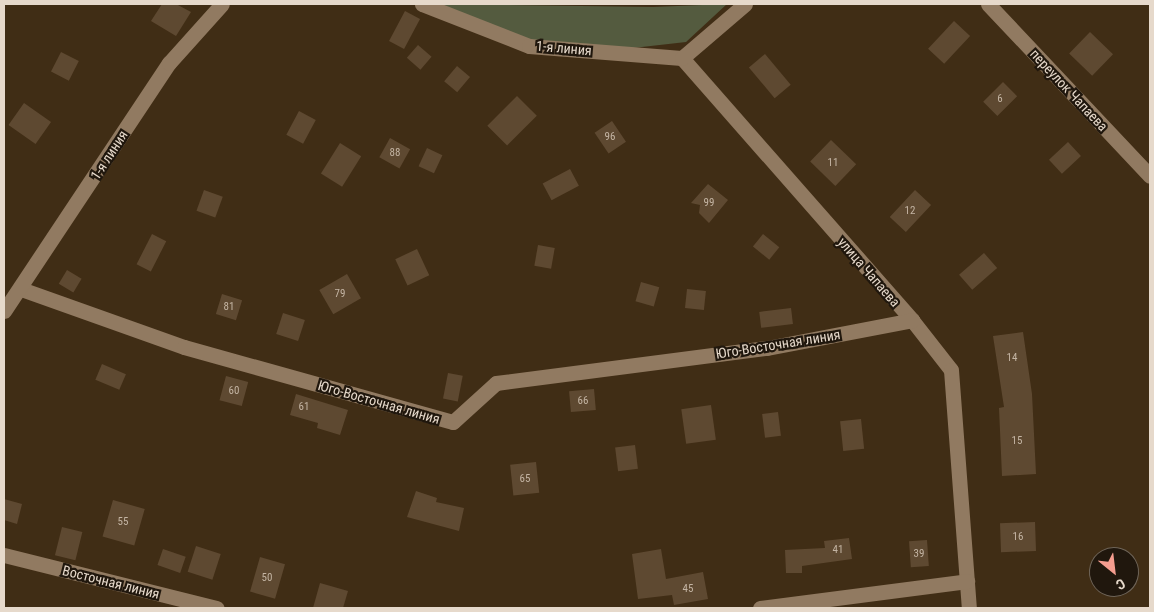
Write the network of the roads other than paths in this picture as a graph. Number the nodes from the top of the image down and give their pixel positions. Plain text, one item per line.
1 (222, 4) edge
2 (422, 4) edge
3 (745, 4) edge
4 (988, 4) edge
5 (682, 58) junction
6 (1150, 176) edge
7 (21, 289) junction
8 (4, 311) edge
9 (912, 320) junction
10 (4, 555) edge
11 (967, 581) junction
12 (217, 608) edge
13 (760, 608) edge
14 (969, 608) edge

1 - 7 street, 1-я линия
2 - 5 street, 1-я линия
3 - 5 street
4 - 6 street, переулок Чапаева
5 - 9 street, улица Чапаева
7 - 8 street, 1-я линия
7 - 9 street, Юго-Восточная линия
9 - 11 street, улица Чапаева
10 - 12 street, Восточная линия
11 - 13 street
11 - 14 street, улица Чапаева

